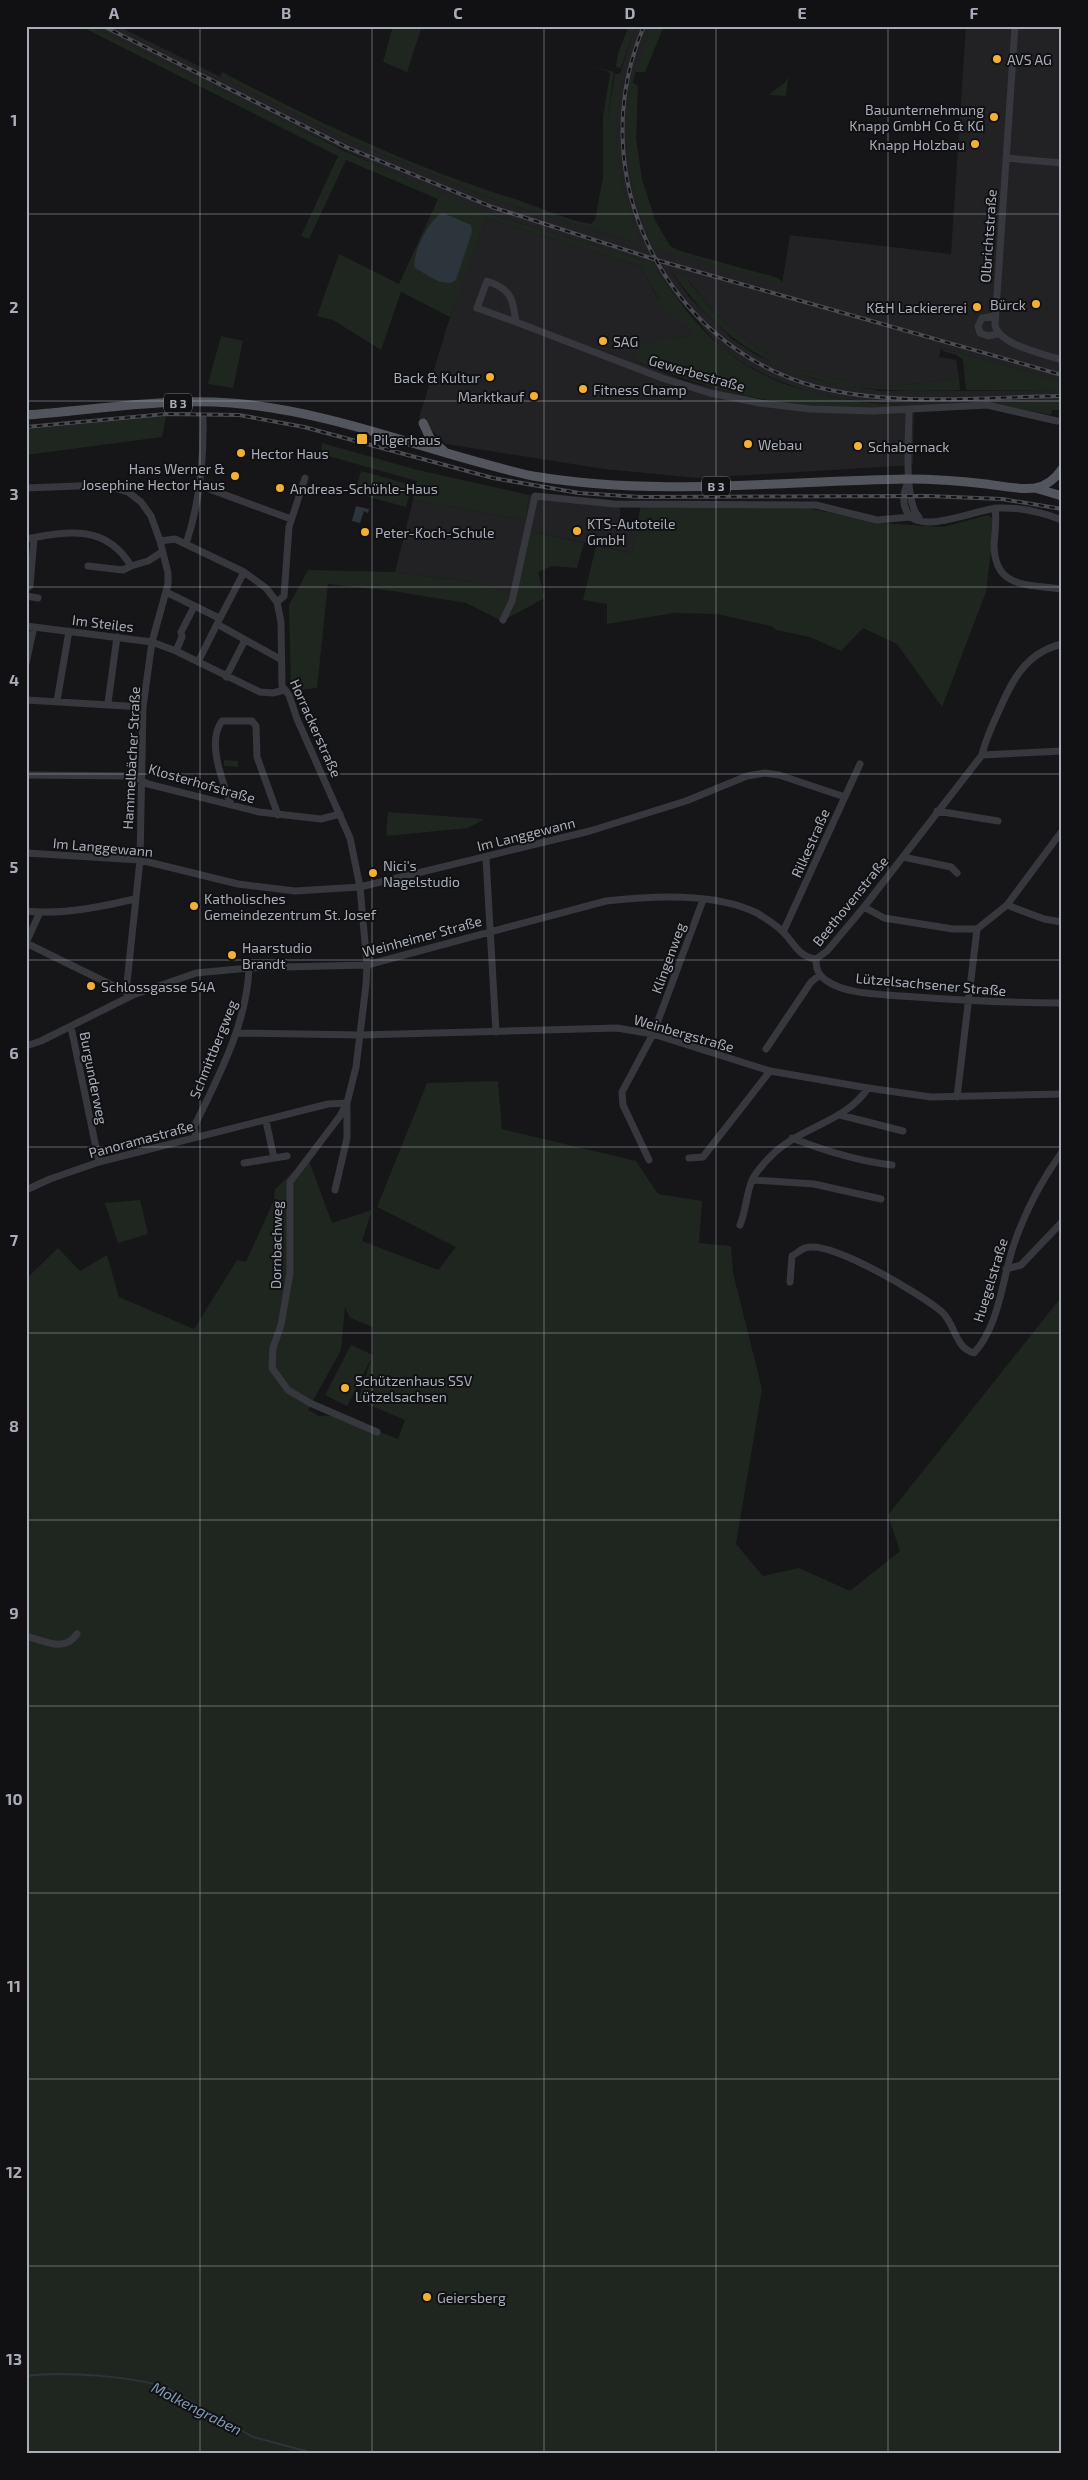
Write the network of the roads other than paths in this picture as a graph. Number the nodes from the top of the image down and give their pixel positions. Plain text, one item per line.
1 (1016, 26) edge
2 (1006, 158) junction
3 (1062, 163) edge
4 (995, 316) junction
5 (516, 322) junction
6 (997, 334) junction
7 (1062, 360) edge
8 (909, 410) junction
9 (26, 415) edge
10 (203, 418) dead end
11 (1057, 420) dead end
12 (423, 423) dead end
13 (447, 454) junction
14 (1062, 468) edge
15 (305, 478) dead end
16 (909, 479) junction
17 (1058, 480) edge
18 (202, 486) junction
19 (26, 488) edge
20 (1035, 488) junction
21 (1062, 491) edge
22 (1062, 496) edge
23 (995, 508) junction
24 (913, 515) junction
25 (291, 519) junction
26 (1062, 520) edge
27 (34, 538) junction
28 (26, 539) edge
29 (160, 541) junction
30 (186, 544) junction
31 (162, 552) junction
32 (88, 566) dead end
33 (131, 566) junction
34 (244, 572) junction
35 (26, 589) edge
36 (1062, 589) edge
37 (166, 592) junction
38 (26, 596) edge
39 (38, 598) dead end
40 (277, 602) junction
41 (194, 607) junction
42 (503, 620) dead end
43 (218, 621) junction
44 (30, 627) edge
45 (69, 631) junction
46 (117, 637) junction
47 (245, 640) junction
48 (152, 642) junction
49 (1062, 644) edge
50 (176, 651) junction
51 (280, 659) junction
52 (198, 662) junction
53 (26, 663) edge
54 (226, 677) junction
55 (284, 690) junction
56 (26, 700) edge
57 (57, 701) junction
58 (108, 703) junction
59 (143, 707) junction
60 (1062, 751) edge
61 (982, 755) junction
62 (860, 764) dead end
63 (26, 775) edge
64 (140, 778) junction
65 (844, 797) junction
66 (231, 805) junction
67 (937, 811) junction
68 (340, 814) junction
69 (278, 815) junction
70 (998, 821) dead end
71 (1062, 831) edge
72 (26, 853) edge
73 (903, 856) junction
74 (486, 858) junction
75 (140, 860) junction
76 (957, 873) dead end
77 (360, 887) junction
78 (136, 899) junction
79 (703, 900) junction
80 (1007, 904) junction
81 (864, 907) junction
82 (26, 911) edge
83 (40, 912) junction
84 (1062, 922) edge
85 (977, 929) junction
86 (491, 931) junction
87 (783, 932) junction
88 (26, 943) edge
89 (816, 959) junction
90 (366, 965) junction
91 (249, 968) junction
92 (820, 975) junction
93 (130, 994) junction
94 (967, 1001) junction
95 (1062, 1003) edge
96 (71, 1027) junction
97 (496, 1032) junction
98 (236, 1033) junction
99 (653, 1034) junction
100 (361, 1036) junction
101 (26, 1046) edge
102 (766, 1049) dead end
103 (770, 1071) junction
104 (868, 1088) junction
105 (1062, 1094) edge
106 (957, 1097) junction
107 (347, 1103) junction
108 (840, 1115) junction
109 (266, 1121) junction
110 (903, 1131) dead end
111 (196, 1137) junction
112 (792, 1138) junction
113 (1062, 1152) edge
114 (287, 1156) dead end
115 (274, 1158) junction
116 (689, 1158) dead end
117 (649, 1160) dead end
118 (99, 1162) junction
119 (244, 1164) dead end
120 (892, 1165) dead end
121 (753, 1180) junction
122 (26, 1190) edge
123 (334, 1190) dead end
124 (881, 1199) dead end
125 (1062, 1222) edge
126 (740, 1225) dead end
127 (1006, 1269) junction
128 (790, 1282) dead end
129 (377, 1432) dead end
130 (77, 1634) dead end
131 (26, 1636) edge

1 - 2 street, Olbrichtstraße
2 - 3 street
2 - 4 street, Olbrichtstraße
4 - 6 street, Olbrichtstraße
4 - 6 street
5 - 5 street, Gewerbestraße
5 - 8 street, Gewerbestraße
6 - 7 street
8 - 11 street, Gewerbestraße
8 - 16 street
9 - 13 main road, B 3
10 - 18 street
12 - 13 main road
13 - 16 main road, B 3
14 - 17 main road
15 - 25 street
16 - 20 main road, B 3
16 - 24 street
17 - 20 main road
17 - 21 main road
18 - 25 street
18 - 30 street
19 - 29 street, Hammelbächer Straße
20 - 22 main road
23 - 24 street
23 - 26 street
23 - 36 street
24 - 42 street
25 - 40 street
27 - 28 street
27 - 33 street
27 - 35 street
29 - 30 street
29 - 31 street, Hammelbächer Straße
30 - 34 street
31 - 33 street
31 - 37 street, Hammelbächer Straße
32 - 33 street
34 - 40 street
34 - 43 street
37 - 41 street
37 - 48 street, Hammelbächer Straße
38 - 39 street
40 - 51 street, Horrackerstraße
41 - 43 street
41 - 50 street
43 - 47 street
43 - 52 street
44 - 45 street, Im Steiles
44 - 53 street
45 - 46 street, Im Steiles
45 - 57 street
46 - 48 street, Im Steiles
46 - 58 street
47 - 51 street
47 - 54 street
48 - 50 street, Im Steiles
48 - 59 street, Hammelbächer Straße
49 - 61 street
50 - 52 street, Im Steiles
51 - 55 street, Horrackerstraße
52 - 54 street, Im Steiles
54 - 55 street, Im Steiles
55 - 68 street, Horrackerstraße
56 - 57 street
57 - 58 street
58 - 59 street
59 - 64 street, Hammelbächer Straße
60 - 61 street
61 - 67 street, Beethovenstraße
62 - 65 street, Rilkestraße
63 - 64 street, Klosterhofstraße
64 - 66 street, Klosterhofstraße
64 - 75 street, Hammelbächer Straße
65 - 74 street, Im Langgewann
65 - 87 street, Rilkestraße
66 - 69 street, Klosterhofstraße
66 - 69 street
67 - 70 street
67 - 73 street, Beethovenstraße
68 - 69 street, Klosterhofstraße
68 - 77 street, Horrackerstraße
71 - 80 street
72 - 75 street, Im Langgewann
73 - 76 street, Beethovenstraße
73 - 81 street, Beethovenstraße
74 - 77 street, Im Langgewann
74 - 86 street
75 - 77 street, Im Langgewann
75 - 78 street, Hammelbächer Straße
77 - 90 street, Horrackerstraße
78 - 83 street
78 - 93 street, Hammelbächer Straße
79 - 86 street, Weinheimer Straße
79 - 87 street, Weinheimer Straße
79 - 99 street, Klingenweg
80 - 84 street
80 - 85 street
81 - 85 street
81 - 89 street, Beethovenstraße
82 - 83 street
83 - 88 street
85 - 94 street
86 - 90 street, Weinheimer Straße
86 - 97 street
87 - 89 street, Weinheimer Straße
88 - 93 street
89 - 92 street
90 - 91 street, Weinheimer Straße
90 - 100 street, Dornbachweg
91 - 93 street, Weinheimer Straße
91 - 98 street, Schmittbergweg
92 - 94 street, Lützelsachsener Straße
92 - 102 street
93 - 96 street, Weinheimer Straße
94 - 95 street, Lützelsachsener Straße
94 - 106 street
96 - 101 street, Weinheimer Straße
96 - 118 street, Burgunderweg
97 - 99 street, Weinbergstraße
97 - 100 street, Weinbergstraße
98 - 100 street, Weinbergstraße
98 - 111 street, Schmittbergweg
99 - 103 street, Weinbergstraße
99 - 117 street, Klingenweg
100 - 107 street, Dornbachweg
103 - 104 street, Weinbergstraße
103 - 116 street
104 - 106 street, Weinbergstraße
104 - 108 street
105 - 106 street, Weinbergstraße
107 - 109 street, Panoramastraße
107 - 123 street, Dornbachweg
107 - 129 street, Dornbachweg
108 - 110 street
108 - 112 street
109 - 111 street, Panoramastraße
109 - 115 street
111 - 118 street, Panoramastraße
112 - 120 street
112 - 121 street
113 - 127 street, Huegelstraße
114 - 115 street
115 - 119 street
118 - 122 street, Panoramastraße
121 - 124 street
121 - 126 street
125 - 127 street
127 - 128 street, Huegelstraße
130 - 131 street

